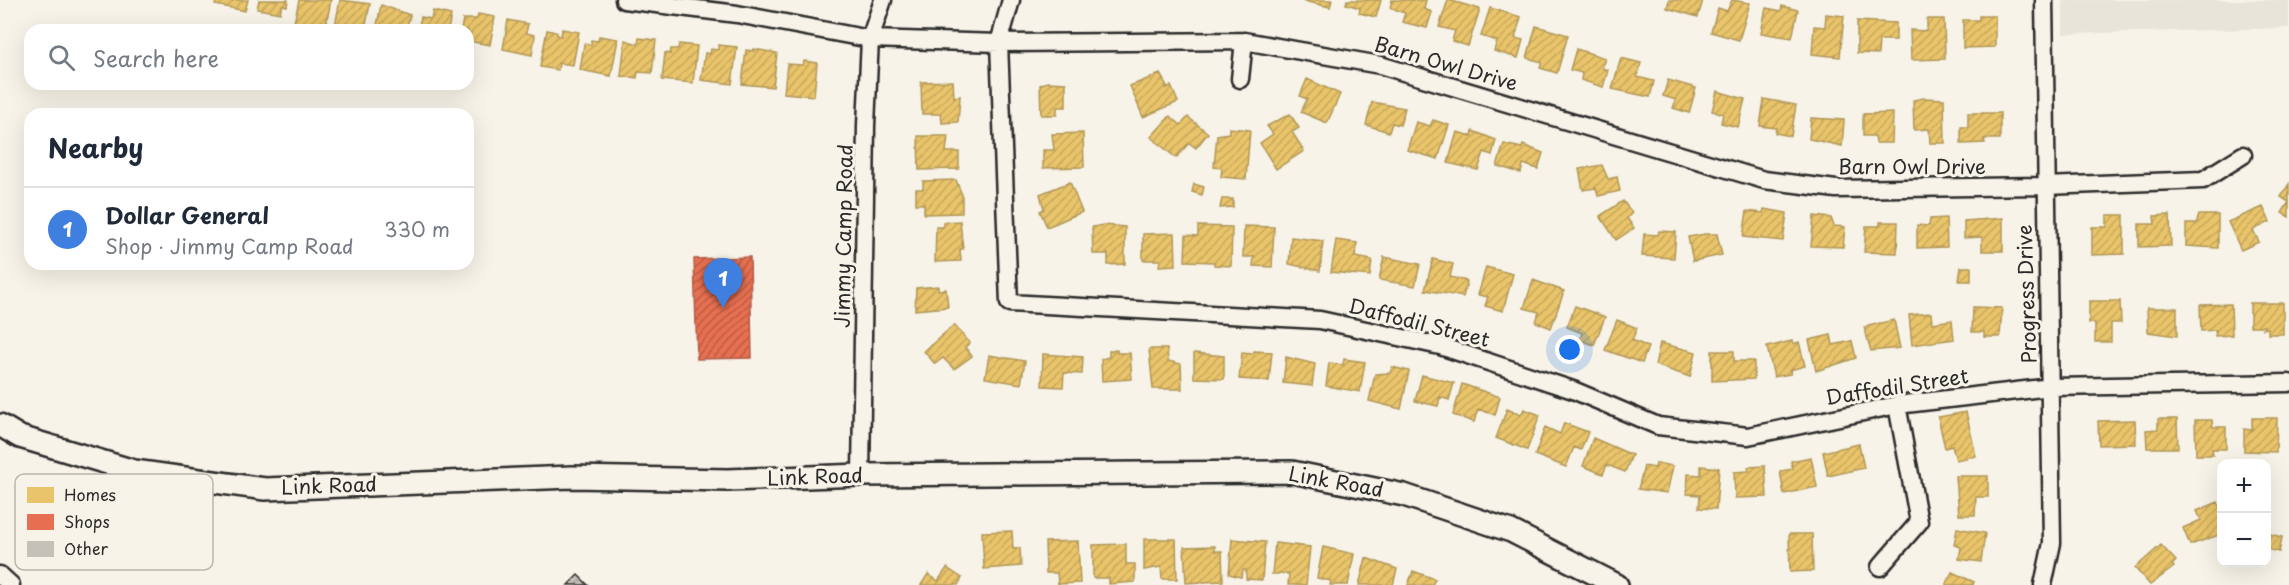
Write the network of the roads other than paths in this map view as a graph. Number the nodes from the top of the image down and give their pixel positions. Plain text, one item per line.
1 (624, 0) edge
2 (883, 0) edge
3 (1011, 0) edge
4 (2044, 0) edge
5 (722, 6) edge
6 (870, 39) junction
7 (1244, 41) junction
8 (999, 43) junction
9 (1240, 79) dead end
10 (2243, 155) dead end
11 (2045, 186) junction
12 (2289, 383) edge
13 (2051, 387) junction
14 (1897, 405) junction
15 (0, 425) edge
16 (156, 474) edge
17 (861, 475) junction
18 (213, 482) edge
19 (1880, 567) dead end
20 (0, 575) edge
21 (11, 585) edge
22 (1617, 585) edge
23 (2043, 585) edge

1 - 5 street, Barn Owl Drive
2 - 6 street, Jimmy Camp Road
3 - 8 street, Daffodil Street
4 - 11 street, Progress Drive
5 - 6 street, Barn Owl Drive
6 - 8 street, Barn Owl Drive
6 - 17 street, Jimmy Camp Road
7 - 8 street, Barn Owl Drive
7 - 9 street
7 - 11 street, Barn Owl Drive
8 - 14 street, Daffodil Street
10 - 11 street, Barn Owl Drive
11 - 13 street, Progress Drive
12 - 13 street, Daffodil Street
13 - 14 street, Daffodil Street
13 - 23 street, Progress Drive
14 - 19 street
15 - 16 main road, Link Road
17 - 18 main road, Link Road
17 - 22 main road, Link Road
20 - 21 street

